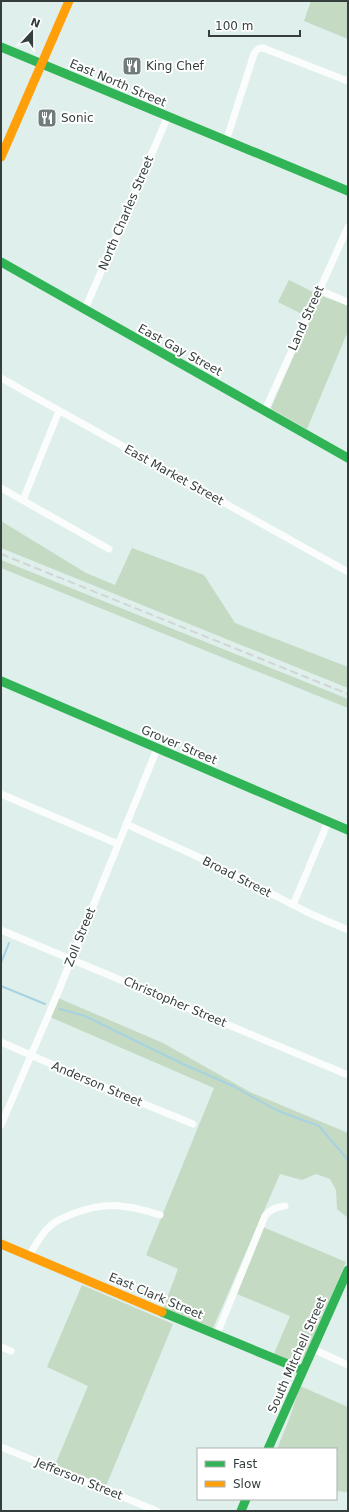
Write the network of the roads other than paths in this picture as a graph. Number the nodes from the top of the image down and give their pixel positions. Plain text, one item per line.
1 (69, 1) edge
2 (1, 47) edge
3 (43, 64) junction
4 (348, 82) edge
5 (168, 116) junction
6 (226, 141) junction
7 (4, 142) edge
8 (1, 157) edge
9 (348, 190) edge
10 (348, 227) edge
11 (1, 262) edge
12 (319, 290) junction
13 (348, 302) edge
14 (85, 309) junction
15 (1, 378) edge
16 (265, 410) junction
17 (59, 411) junction
18 (348, 458) edge
19 (1, 488) edge
20 (22, 500) junction
21 (109, 549) dead end
22 (348, 572) edge
23 (1, 681) edge
24 (157, 749) junction
25 (1, 794) edge
26 (328, 822) junction
27 (126, 824) junction
28 (348, 830) edge
29 (118, 844) junction
30 (293, 905) junction
31 (1, 930) edge
32 (348, 930) edge
33 (71, 959) junction
34 (1, 1042) edge
35 (31, 1056) junction
36 (348, 1075) edge
37 (194, 1124) dead end
38 (1, 1125) edge
39 (285, 1206) dead end
40 (160, 1215) dead end
41 (1, 1244) edge
42 (29, 1256) junction
43 (347, 1273) edge
44 (217, 1334) junction
45 (1, 1347) edge
46 (313, 1349) junction
47 (11, 1351) dead end
48 (348, 1365) edge
49 (302, 1370) junction
50 (1, 1447) edge
51 (268, 1448) edge
52 (246, 1500) edge
53 (157, 1511) edge
54 (241, 1511) edge

1 - 3 street
2 - 3 street, East North Street
3 - 5 street, East North Street
3 - 7 street
4 - 6 street
5 - 6 street, East North Street
5 - 14 street, North Charles Street
6 - 9 street, East North Street
7 - 8 street
10 - 12 street, Land Street
11 - 14 street, East Gay Street
12 - 13 street
12 - 16 street, Land Street
14 - 16 street, East Gay Street
15 - 17 street, East Market Street
16 - 18 street, East Gay Street
17 - 20 street
17 - 22 street, East Market Street
19 - 20 street
20 - 21 street
23 - 24 street, Grover Street
24 - 26 street, Grover Street
24 - 27 street, Zoll Street
25 - 29 street
26 - 28 street, Grover Street
26 - 30 street
27 - 29 street, Zoll Street
27 - 30 street, Broad Street
29 - 33 street, Zoll Street
30 - 32 street, Broad Street
31 - 33 street, Christopher Street
33 - 35 street, Zoll Street
33 - 36 street, Christopher Street
34 - 35 street, Anderson Street
35 - 37 street, Anderson Street
35 - 38 street, Zoll Street
39 - 44 street
40 - 42 street
41 - 42 street, East Clark Street
42 - 44 street, East Clark Street
43 - 46 street, South Mitchell Street
44 - 49 street, East Clark Street
45 - 47 street
46 - 48 street
46 - 49 street, South Mitchell Street
49 - 51 street, South Mitchell Street
50 - 53 street, Jefferson Street
52 - 54 street

